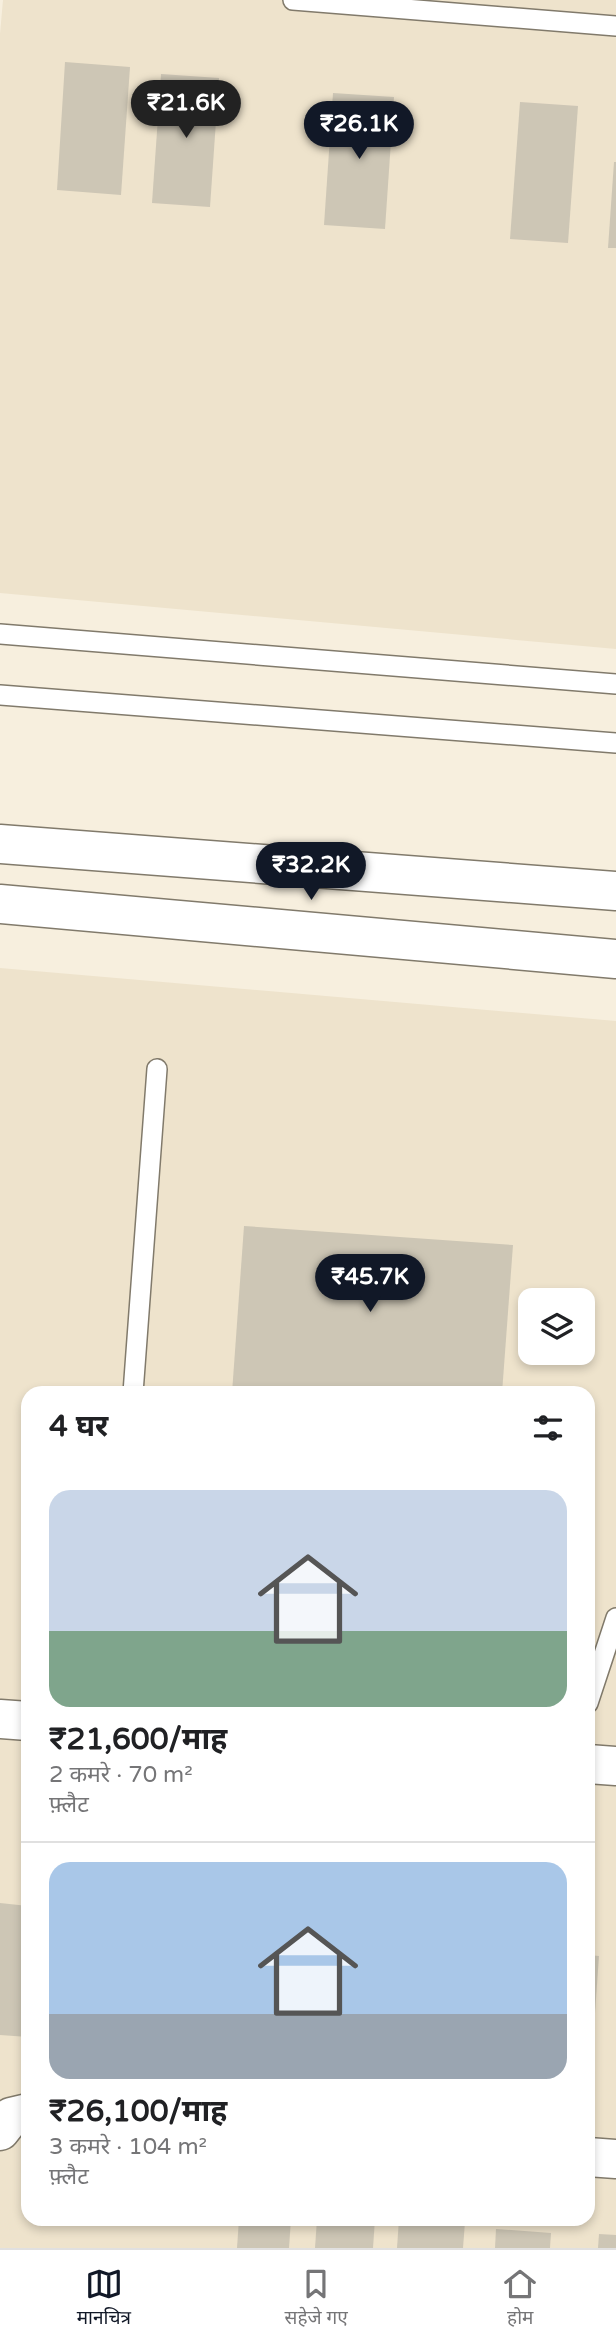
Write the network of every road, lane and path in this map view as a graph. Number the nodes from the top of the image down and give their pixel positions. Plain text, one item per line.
1 (293, 0) edge
2 (616, 26) edge
3 (0, 634) edge
4 (616, 684) edge
5 (0, 695) edge
6 (616, 743) edge
7 (0, 844) edge
8 (616, 891) edge
9 (0, 904) edge
10 (616, 959) edge
11 (157, 1069) dead end
12 (134, 1386) edge
13 (616, 1618) edge
14 (595, 1682) edge
15 (0, 1719) edge
16 (21, 1720) edge
17 (595, 1764) edge
18 (616, 1766) edge
19 (21, 2115) edge
20 (0, 2131) edge
21 (595, 2158) edge
22 (616, 2159) edge

1 - 2 lane
3 - 4 lane
5 - 6 lane
7 - 8 street
9 - 10 street
11 - 12 lane
13 - 14 lane
15 - 16 street
17 - 18 street
19 - 20 street
21 - 22 street

